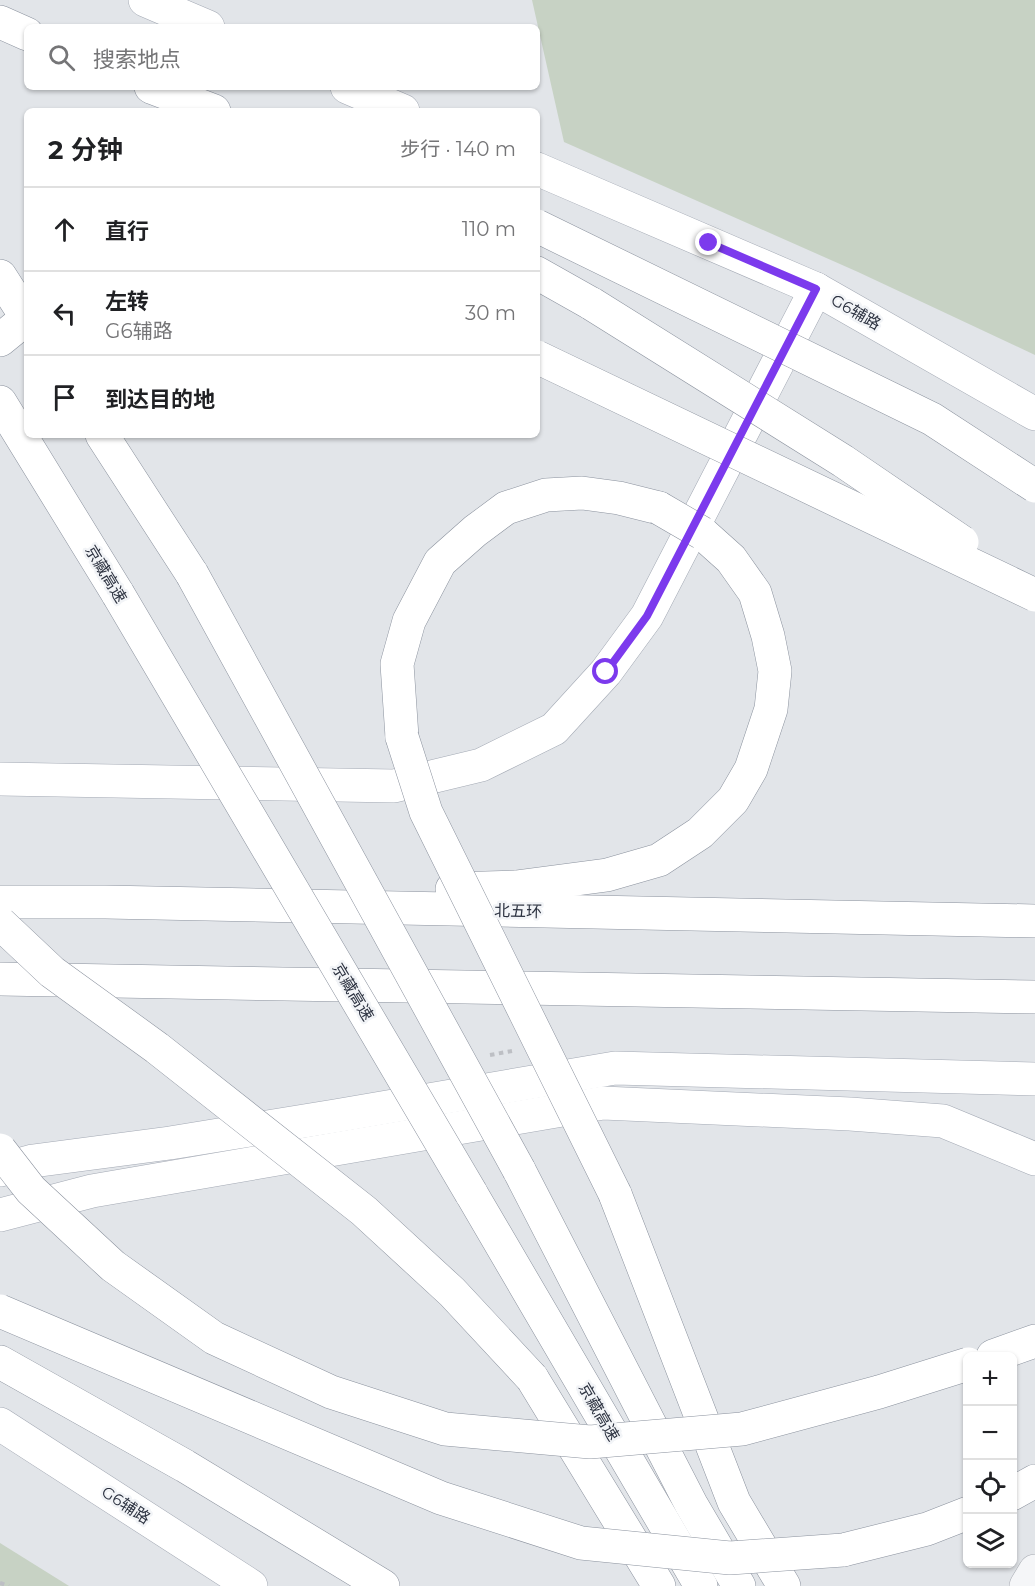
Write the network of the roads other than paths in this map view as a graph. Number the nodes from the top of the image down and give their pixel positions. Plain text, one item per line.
1 (145, 0) edge
2 (0, 22) edge
3 (201, 24) edge
4 (24, 33) edge
5 (160, 90) edge
6 (354, 90) edge
7 (206, 108) edge
8 (396, 108) edge
9 (540, 170) edge
10 (540, 227) edge
11 (540, 275) edge
12 (0, 276) edge
13 (816, 289) junction
14 (24, 313) edge
15 (24, 320) edge
16 (0, 340) edge
17 (540, 358) edge
18 (0, 402) edge
19 (1035, 414) edge
20 (104, 438) edge
21 (1035, 486) edge
22 (1035, 593) edge
23 (0, 779) edge
24 (0, 902) edge
25 (105, 902) junction
26 (1035, 921) edge
27 (0, 923) edge
28 (0, 979) edge
29 (1035, 997) edge
30 (1035, 1079) edge
31 (0, 1150) edge
32 (1035, 1159) edge
33 (0, 1170) edge
34 (0, 1215) edge
35 (0, 1311) edge
36 (1035, 1341) edge
37 (1004, 1352) edge
38 (0, 1362) edge
39 (963, 1366) edge
40 (0, 1424) edge
41 (1035, 1481) edge
42 (1017, 1491) edge
43 (965, 1514) edge
44 (1035, 1571) edge
45 (251, 1586) edge
46 (383, 1586) edge
47 (658, 1586) edge
48 (701, 1586) edge
49 (739, 1586) edge
50 (784, 1586) edge
51 (1026, 1586) edge

1 - 3 main road
2 - 4 main road
5 - 7 main road
6 - 8 main road
9 - 13 main road, G6辅路
10 - 21 main road, bridge
11 - 22 main road, bridge
12 - 14 main road
13 - 19 main road, G6辅路
13 - 23 main road
15 - 16 main road
17 - 22 main road, bridge
18 - 48 main road, 京藏高速, bridge
20 - 49 main road, bridge
24 - 25 main road, 北五环
25 - 26 main road, 北五环
25 - 50 main road, bridge
27 - 47 main road, bridge
28 - 29 main road
30 - 33 main road
31 - 39 main road, bridge
32 - 34 main road
35 - 43 main road, bridge
36 - 37 main road
38 - 46 main road
40 - 45 main road, G6辅路
41 - 42 main road
44 - 51 street

